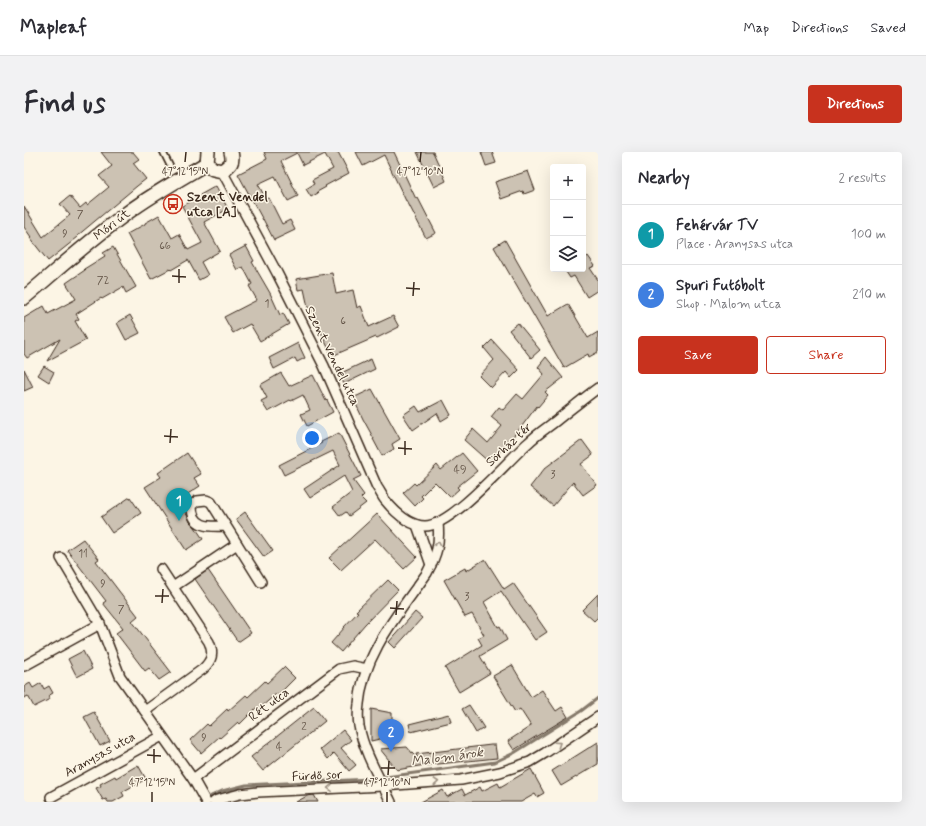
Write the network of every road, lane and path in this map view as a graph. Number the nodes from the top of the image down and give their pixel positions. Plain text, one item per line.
1 (163, 152) edge
2 (231, 152) edge
3 (207, 157) edge
4 (170, 166) dead end
5 (222, 171) junction
6 (24, 298) edge
7 (598, 388) edge
8 (438, 523) junction
9 (417, 525) junction
10 (226, 526) dead end
11 (237, 544) junction
12 (61, 558) dead end
13 (432, 565) junction
14 (161, 569) dead end
15 (260, 582) dead end
16 (173, 587) junction
17 (100, 624) junction
18 (24, 666) edge
19 (367, 669) junction
20 (145, 711) junction
21 (598, 717) edge
22 (162, 736) junction
23 (193, 779) junction
24 (383, 786) junction
25 (51, 797) dead end
26 (206, 802) edge
27 (214, 802) edge
28 (391, 802) edge

1 - 4 lane
2 - 5 main road
3 - 5 main road
3 - 6 main road, Móri út
5 - 9 street, Szent Vendel utca
7 - 8 street, Sörház tér
8 - 9 street
13 -> 8 street
9 - 13 street
10 - 11 street
11 - 15 street
11 - 16 street
12 - 17 street
13 - 19 street
14 - 16 street
16 - 20 street
17 - 18 street
17 - 20 street
19 - 23 street, Rét utca
19 - 24 street
20 - 22 street
24 -> 21 street, Fürdő sor
22 - 23 street
22 - 25 street, Aranysas utca
23 - 26 street
24 -> 27 street, Fürdő sor
24 - 28 street

